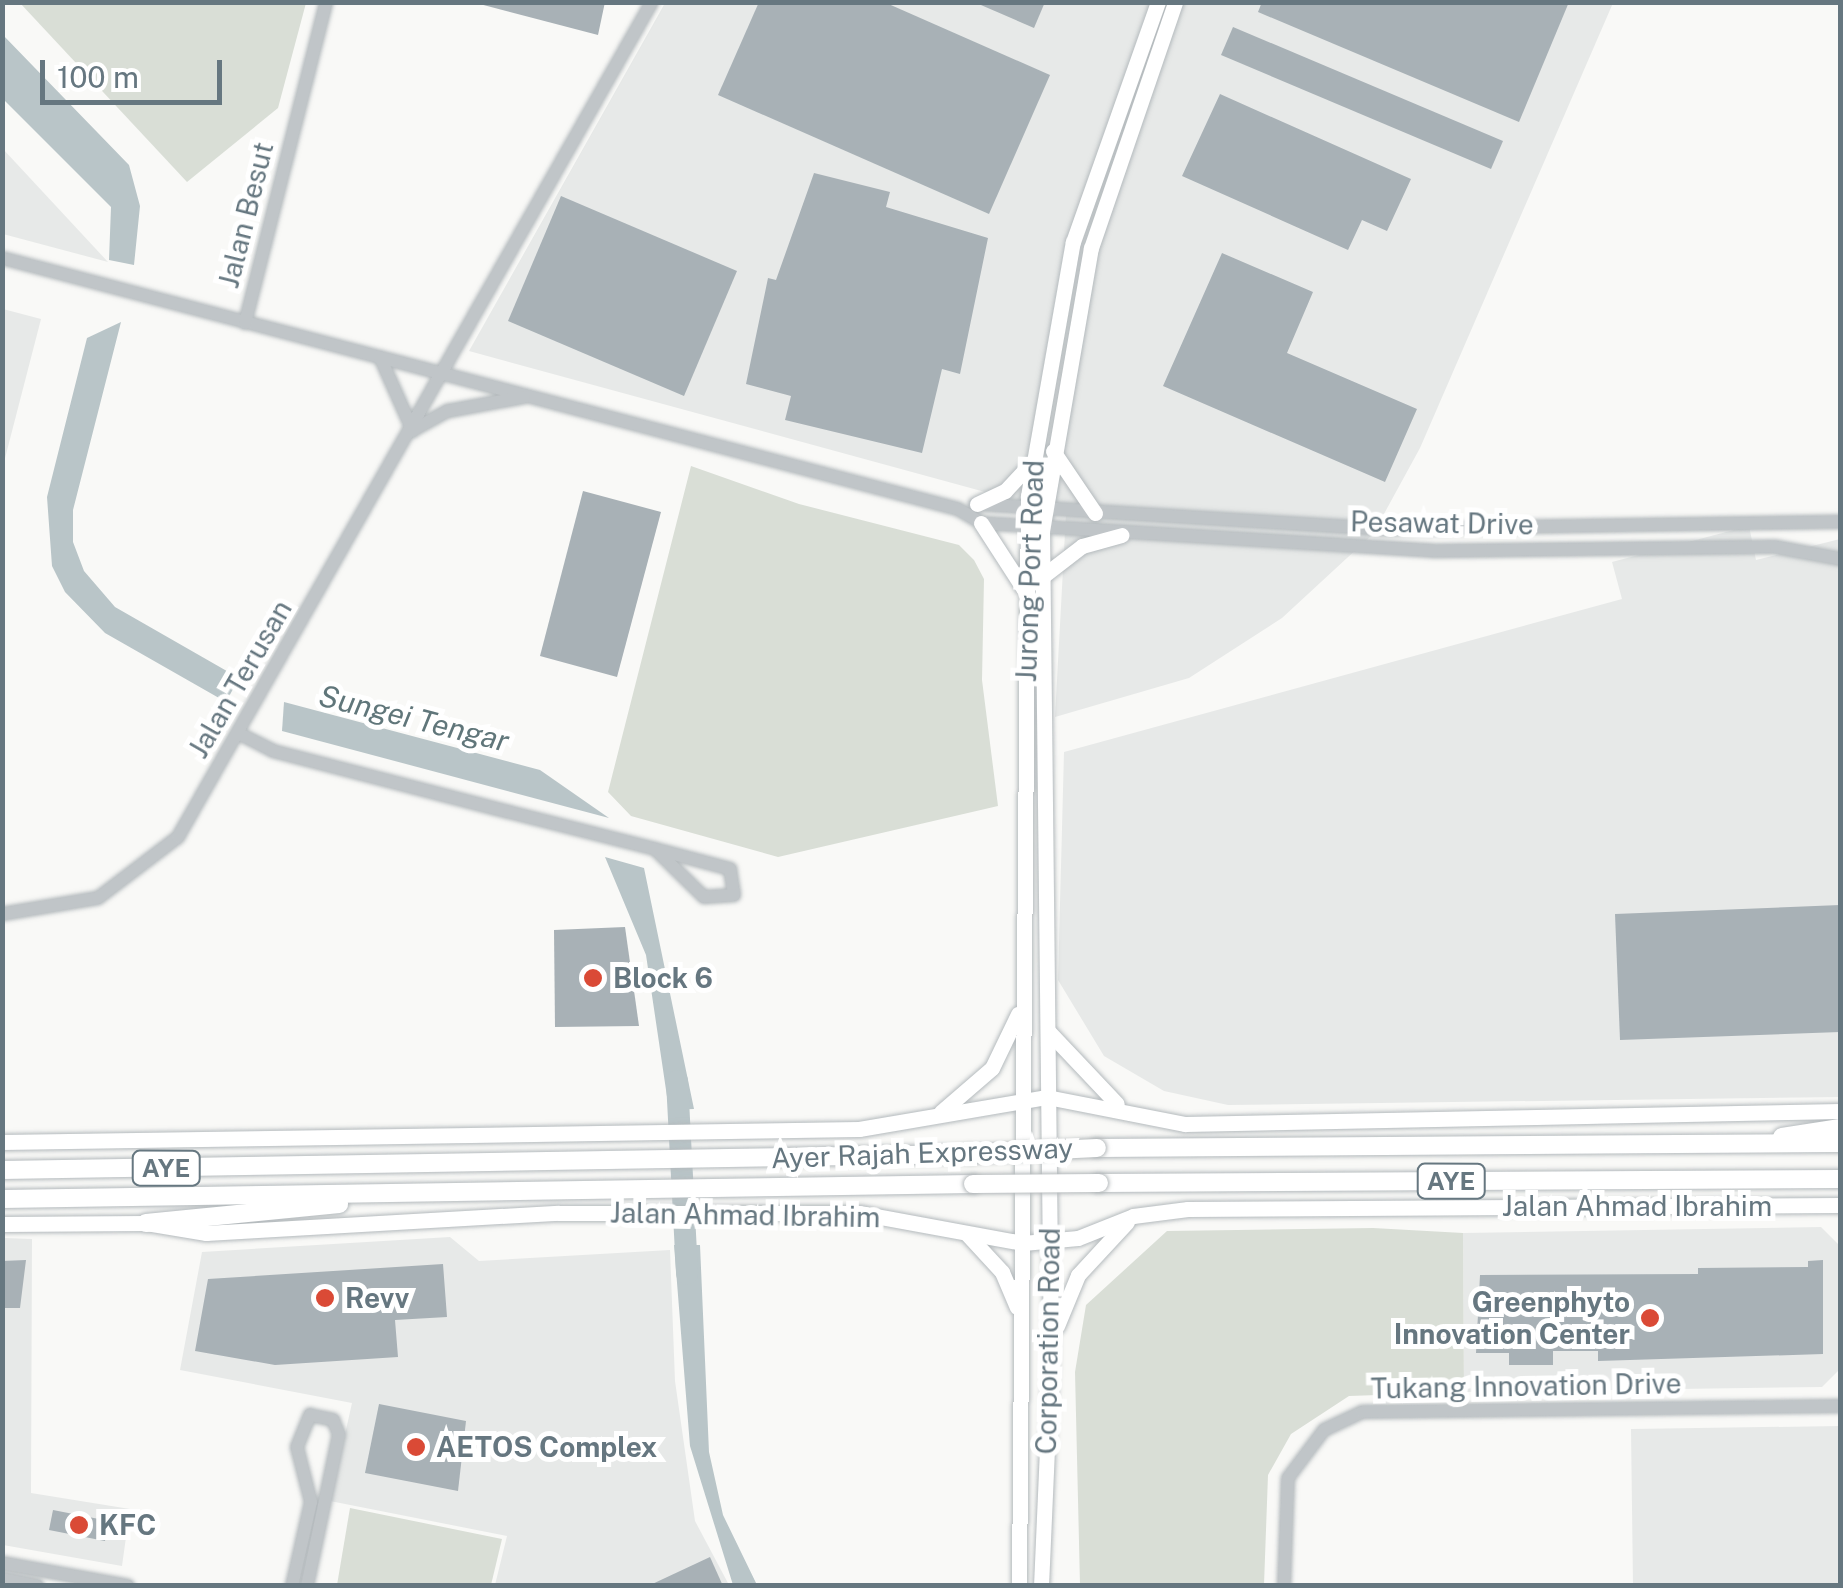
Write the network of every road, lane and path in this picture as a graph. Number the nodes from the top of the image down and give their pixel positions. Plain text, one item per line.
1 (326, 2) edge
2 (652, 2) edge
3 (1158, 2) edge
4 (1175, 2) edge
5 (2, 258) edge
6 (245, 323) junction
7 (380, 358) junction
8 (444, 374) junction
9 (529, 396) junction
10 (413, 431) junction
11 (1053, 450) junction
12 (1032, 462) junction
13 (976, 504) junction
14 (958, 509) junction
15 (1026, 510) junction
16 (1044, 510) junction
17 (1095, 513) junction
18 (1840, 522) edge
19 (981, 523) junction
20 (1034, 530) junction
21 (1122, 535) junction
22 (1840, 559) edge
23 (1042, 576) junction
24 (1025, 591) junction
25 (238, 732) junction
26 (654, 849) junction
27 (2, 914) edge
28 (1022, 1003) junction
29 (1048, 1031) junction
30 (1047, 1097) junction
31 (1024, 1098) junction
32 (1840, 1111) edge
33 (1132, 1115) junction
34 (935, 1118) junction
35 (1840, 1128) edge
36 (2, 1142) edge
37 (1840, 1143) edge
38 (1774, 1144) junction
39 (2, 1170) edge
40 (1840, 1180) edge
41 (347, 1198) junction
42 (2, 1200) edge
43 (1840, 1205) edge
44 (1133, 1216) junction
45 (2, 1224) edge
46 (146, 1224) junction
47 (966, 1233) junction
48 (1051, 1242) junction
49 (1023, 1243) junction
50 (1020, 1326) junction
51 (1051, 1358) junction
52 (1840, 1406) edge
53 (2, 1564) edge
54 (2, 1580) edge
55 (300, 1584) edge
56 (37, 1586) edge
57 (128, 1586) edge
58 (1019, 1586) edge
59 (1041, 1586) edge
60 (1284, 1586) edge

1 - 6 street, Jalan Besut
2 - 8 street, Jalan Terusan
3 - 12 main road, Jurong Port Road
4 - 11 main road, Jurong Port Road
5 - 6 street
6 - 7 street
7 - 8 street
7 - 10 street
8 - 9 street
8 - 10 street, Jalan Terusan
9 - 10 street
9 - 14 street
10 - 25 street, Jalan Terusan
11 - 16 main road, Jurong Port Road
11 - 17 main road
12 - 13 main road
12 - 15 main road, Jurong Port Road
13 - 14 street
13 - 15 street, Pesawat Drive
14 - 19 street
15 - 16 street, Pesawat Drive
15 - 20 main road, Jurong Port Road
16 - 17 street, Pesawat Drive
16 - 20 main road, Jurong Port Road
17 - 18 street, Pesawat Drive
19 - 20 street, Pesawat Drive
19 - 24 main road
20 - 21 street, Pesawat Drive
20 - 23 main road, Jurong Port Road
20 - 24 main road, Jurong Port Road
21 - 22 street, Pesawat Drive
21 - 23 main road
23 - 29 main road, Jurong Port Road
24 - 28 main road, Jurong Port Road
25 - 26 street
25 - 27 street, Jalan Terusan
26 - 26 street
28 - 31 main road, Jurong Port Road
28 - 34 main road
29 - 30 main road, Jurong Port Road
29 - 33 main road
30 - 31 main road
30 - 33 main road
30 - 48 main road, Corporation Road
31 - 34 main road
31 - 49 main road, Corporation Road
32 - 33 main road
34 - 36 main road
35 - 38 highway
37 - 38 highway, Ayer Rajah Expressway / AYE
38 - 39 highway, Ayer Rajah Expressway / AYE, bridge
40 - 41 highway, Ayer Rajah Expressway / AYE, bridge
41 - 42 highway, Ayer Rajah Expressway / AYE
41 - 46 highway
43 - 44 main road, Jalan Ahmad Ibrahim
44 - 48 main road, Jalan Ahmad Ibrahim
44 - 51 main road
45 - 46 main road, Jalan Ahmad Ibrahim
46 - 47 main road, Jalan Ahmad Ibrahim
47 - 49 main road, Jalan Ahmad Ibrahim
47 - 50 main road
48 - 49 main road, Jalan Ahmad Ibrahim
48 - 51 main road, Corporation Road
49 - 50 main road, Corporation Road
50 - 58 main road, Corporation Road
51 - 59 main road, Corporation Road
52 - 60 street, Tukang Innovation Drive
53 - 57 street
54 - 56 street
55 - 55 street

